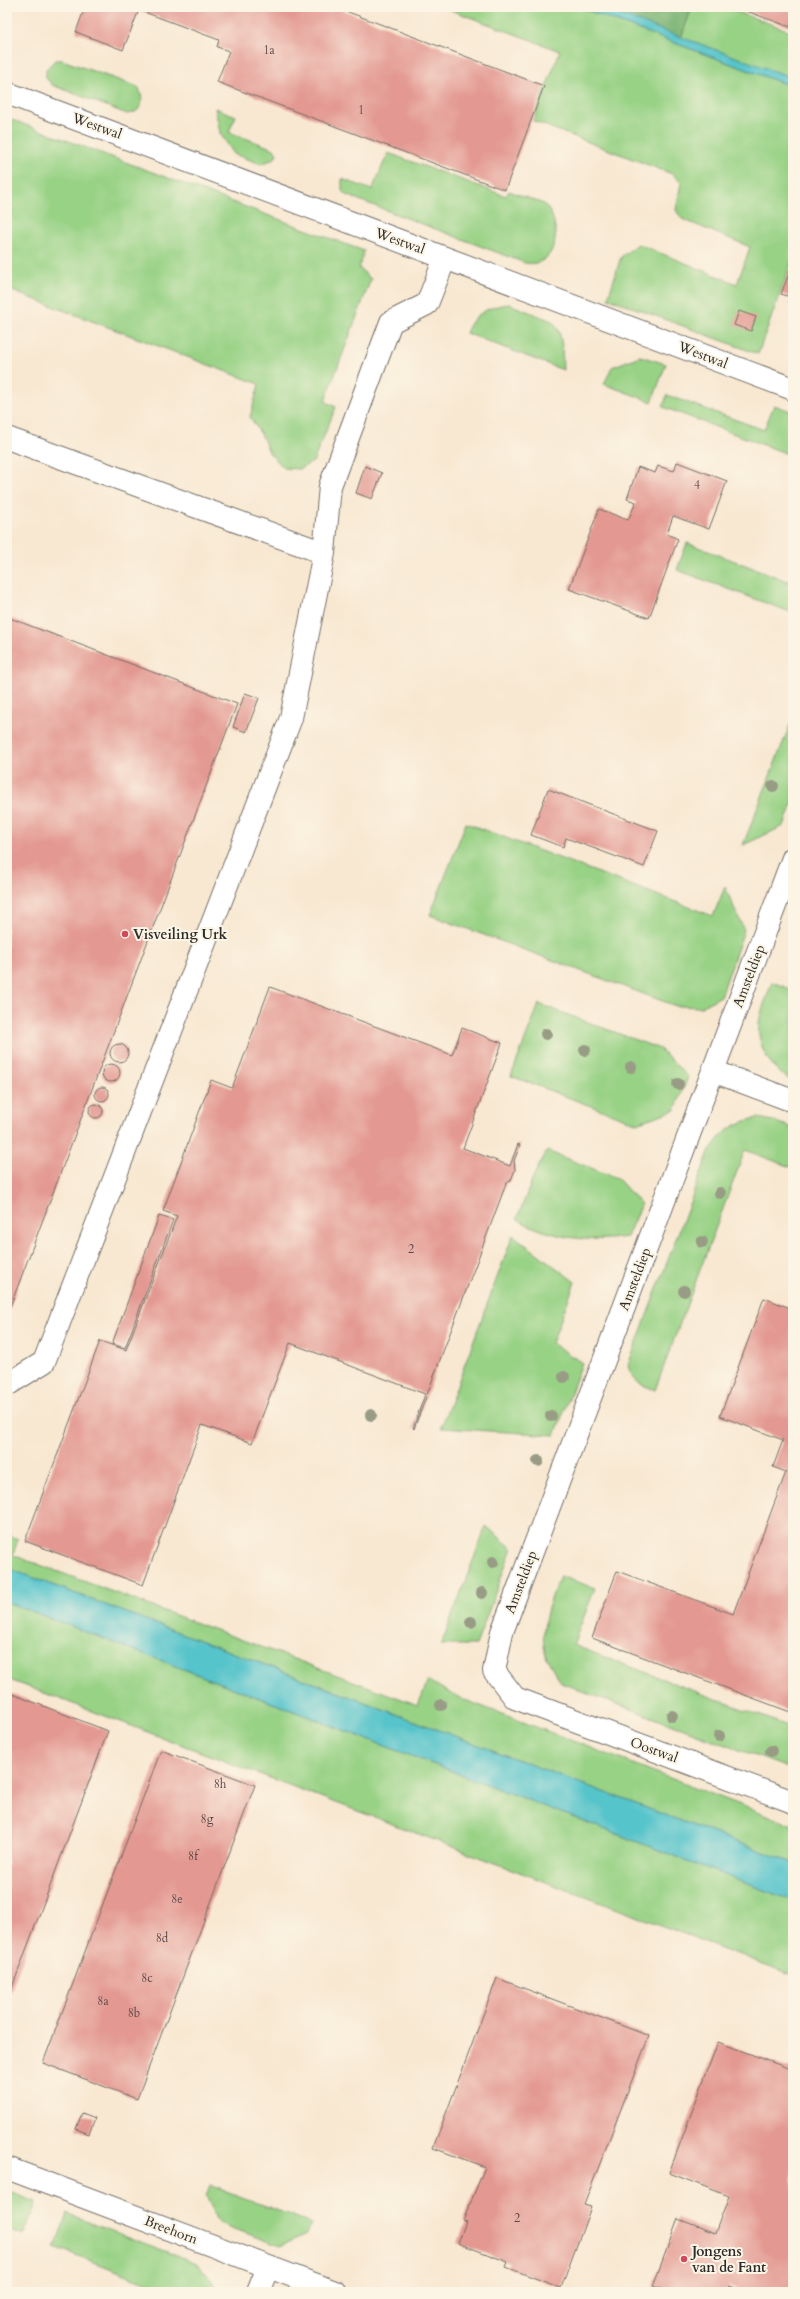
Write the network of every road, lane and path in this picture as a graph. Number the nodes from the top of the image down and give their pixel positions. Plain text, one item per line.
1 (7, 93) edge
2 (445, 258) junction
3 (793, 389) edge
4 (7, 438) edge
5 (324, 554) junction
6 (793, 858) edge
7 (713, 1071) junction
8 (793, 1101) edge
9 (7, 1385) edge
10 (514, 1698) joint
11 (793, 1802) edge
12 (7, 2168) edge
13 (268, 2267) junction
14 (258, 2292) edge
15 (335, 2292) edge

1 - 2 street, Westwal
2 - 3 street, Westwal
2 - 5 street
4 - 5 street
5 - 9 street
6 - 7 street, Amsteldiep
7 - 8 street
7 - 10 street, Amsteldiep
10 - 11 street, Oostwal
12 - 13 street, Breehorn
13 - 14 street
13 - 15 street, Breehorn

